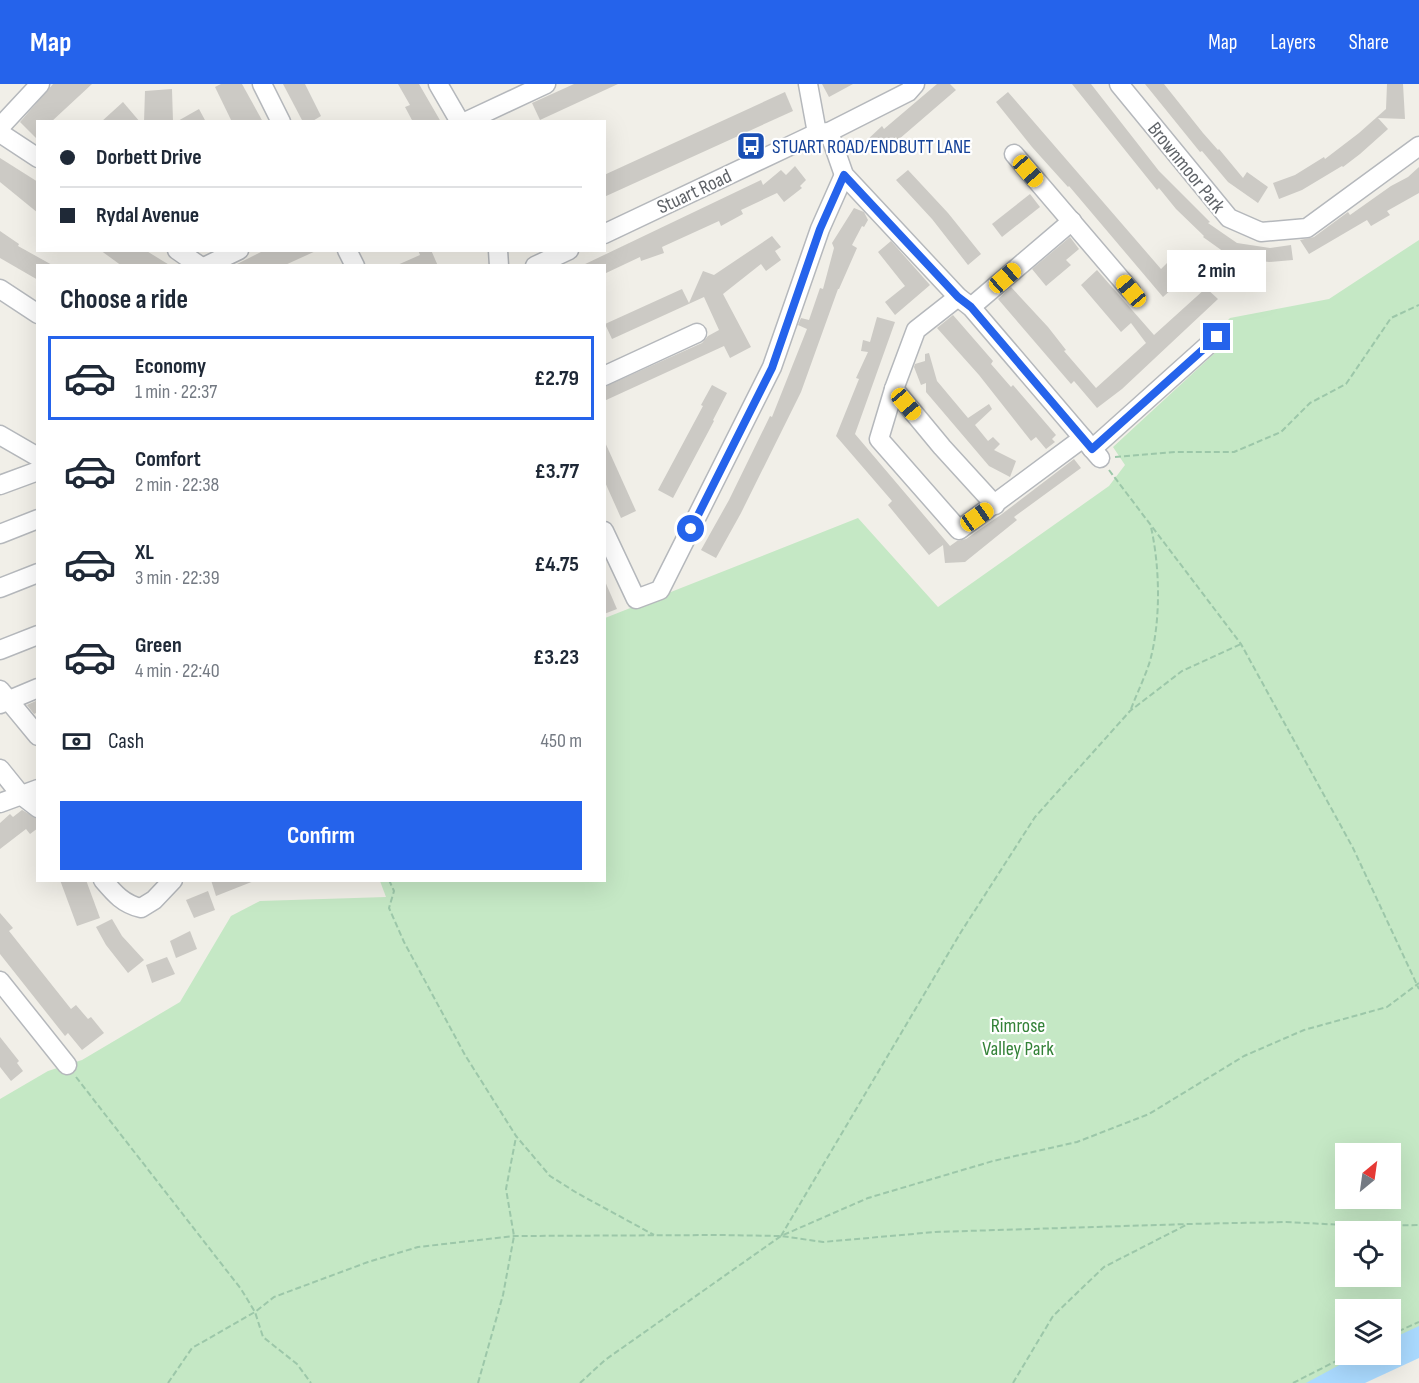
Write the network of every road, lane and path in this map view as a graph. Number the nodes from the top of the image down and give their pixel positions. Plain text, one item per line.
1 (40, 84) edge
2 (262, 84) edge
3 (438, 84) edge
4 (546, 84) edge
5 (808, 84) edge
6 (915, 84) edge
7 (1125, 86) edge
8 (280, 120) edge
9 (458, 120) edge
10 (469, 120) edge
11 (0, 127) edge
12 (0, 133) edge
13 (823, 133) junction
14 (1419, 146) edge
15 (1014, 154) dead end
16 (36, 157) edge
17 (844, 175) junction
18 (1072, 221) junction
19 (606, 233) edge
20 (180, 252) edge
21 (235, 252) edge
22 (565, 252) edge
23 (197, 264) edge
24 (210, 264) edge
25 (539, 264) edge
26 (0, 289) edge
27 (1131, 291) dead end
28 (965, 302) junction
29 (1419, 305) edge
30 (36, 313) edge
31 (697, 333) dead end
32 (1217, 337) dead end
33 (606, 375) edge
34 (894, 389) junction
35 (0, 435) edge
36 (1092, 448) junction
37 (36, 456) edge
38 (36, 472) edge
39 (0, 485) edge
40 (995, 505) junction
41 (36, 520) edge
42 (1151, 525) junction
43 (0, 534) edge
44 (606, 535) edge
45 (36, 574) edge
46 (0, 588) edge
47 (36, 636) edge
48 (1241, 644) junction
49 (0, 650) edge
50 (36, 689) edge
51 (3, 698) edge
52 (1130, 711) junction
53 (36, 734) edge
54 (0, 769) edge
55 (29, 792) edge
56 (0, 803) edge
57 (105, 882) edge
58 (171, 882) edge
59 (390, 882) edge
60 (0, 981) edge
61 (1418, 984) edge
62 (1419, 989) edge
63 (67, 1065) joint
64 (516, 1136) junction
65 (1189, 1224) junction
66 (1419, 1226) edge
67 (514, 1236) junction
68 (657, 1236) junction
69 (781, 1236) junction
70 (255, 1312) junction
71 (1419, 1322) edge
72 (1401, 1330) edge
73 (1335, 1362) edge
74 (168, 1383) edge
75 (311, 1383) edge
76 (478, 1383) edge
77 (580, 1383) edge
78 (1013, 1383) edge
79 (1293, 1383) edge

1 - 11 street
2 - 8 street
3 - 9 street
4 - 10 street
5 - 13 street
6 - 13 street, Stuart Road
7 - 14 street, Brownmoor Park
12 - 16 street
13 - 17 street
13 - 19 street, Stuart Road
15 - 18 street
17 - 28 street
17 - 44 street
18 - 27 street
18 - 28 street
20 - 23 street
21 - 24 street
22 - 25 street
26 - 30 street
28 - 34 street
28 - 36 street
29 - 36 path
31 - 33 street
32 - 36 street
34 - 40 street
34 - 40 street
35 - 37 street
36 - 40 street
36 - 42 path
38 - 39 street
41 - 43 street
42 - 48 path
42 - 52 path
45 - 46 street
47 - 49 street
48 - 52 path
48 - 61 path
50 - 51 street
51 - 53 street
52 - 69 path
54 - 55 street
55 - 56 street
57 - 58 street
59 - 64 path
60 - 63 street
61 - 62 path
61 - 69 path
63 - 70 path
64 - 67 path
64 - 68 path
65 - 66 path
65 - 69 path
65 - 78 path
67 - 68 path
67 - 70 path
67 - 76 path
68 - 69 path
69 - 77 path
70 - 74 path
70 - 75 path
71 - 72 path
73 - 79 path

